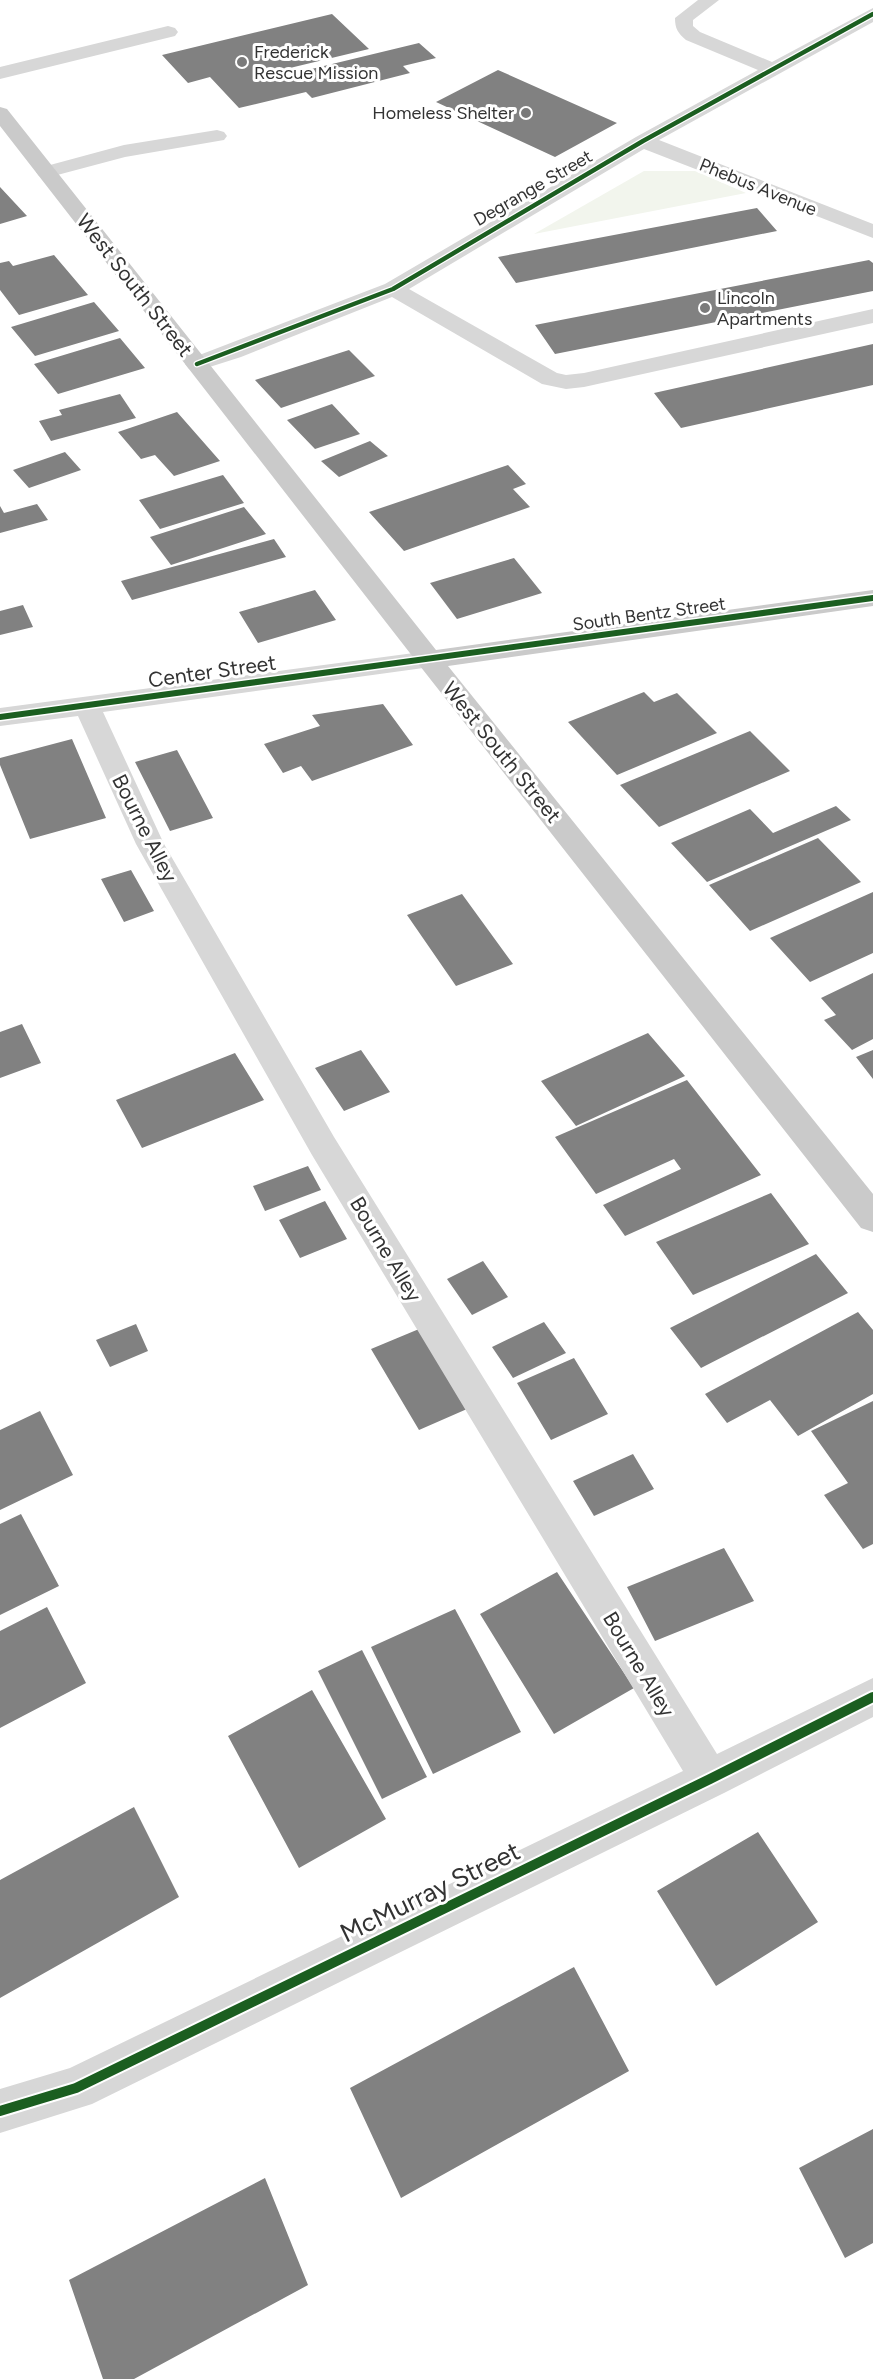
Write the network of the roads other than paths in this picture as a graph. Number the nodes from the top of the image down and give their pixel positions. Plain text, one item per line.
1 (710, 0) edge
2 (873, 14) edge
3 (168, 32) dead end
4 (773, 69) junction
5 (0, 73) edge
6 (0, 113) edge
7 (217, 136) dead end
8 (643, 141) junction
9 (46, 172) junction
10 (873, 232) edge
11 (393, 288) junction
12 (873, 316) edge
13 (197, 364) junction
14 (873, 598) edge
15 (429, 660) junction
16 (87, 706) junction
17 (0, 717) edge
18 (873, 1218) edge
19 (873, 1697) edge
20 (710, 1779) junction
21 (0, 2111) edge

1 - 4 street
2 - 4 street, Degrange Street
3 - 5 street
4 - 8 street, Degrange Street
6 - 9 main road, West South Street
7 - 9 street
8 - 10 street, Phebus Avenue
8 - 11 street, Degrange Street
9 - 13 main road, West South Street
11 - 12 street
11 - 13 street, Degrange Street
13 - 15 main road, West South Street
14 - 15 main road, South Bentz Street
15 - 16 street, Center Street
15 - 18 main road, West South Street
16 - 17 street, Center Street
16 - 20 street, Bourne Alley
19 - 20 street, McMurray Street
20 - 21 street, McMurray Street

